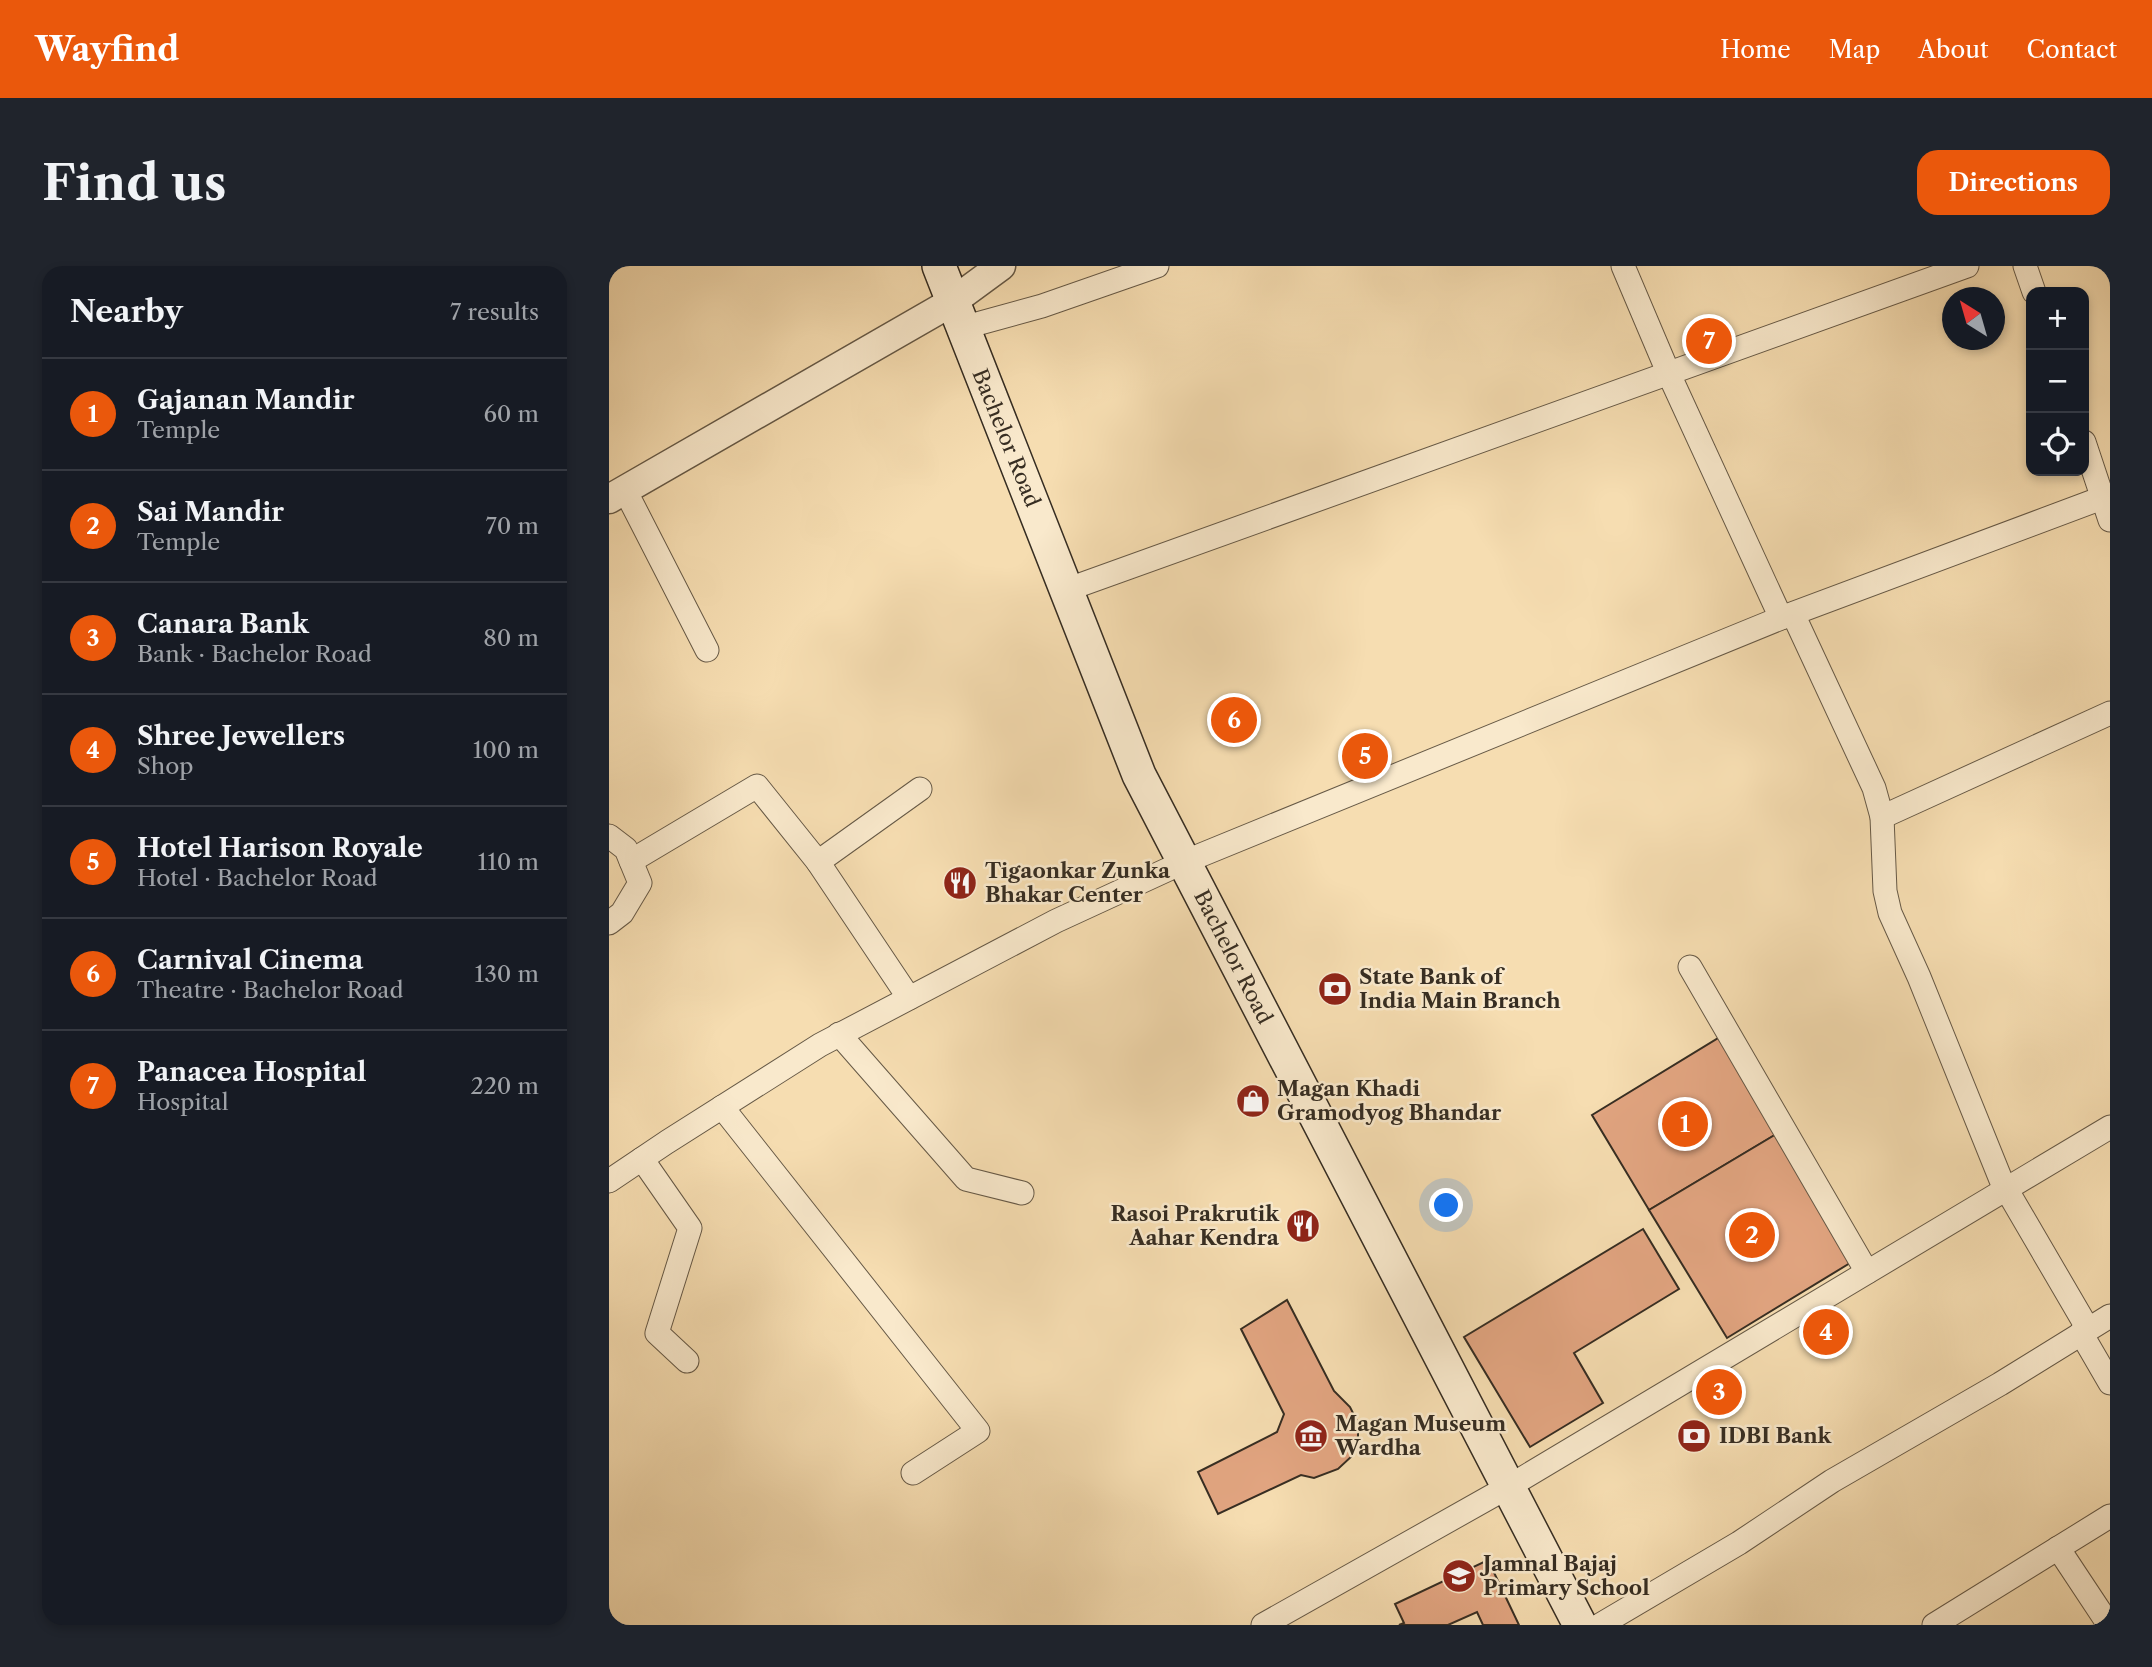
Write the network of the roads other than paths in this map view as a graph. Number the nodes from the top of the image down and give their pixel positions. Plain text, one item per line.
1 (939, 266) edge
2 (1001, 266) edge
3 (1157, 266) edge
4 (1623, 266) edge
5 (1967, 266) edge
6 (2025, 266) edge
7 (2032, 287) edge
8 (957, 315) junction
9 (1668, 372) junction
10 (2089, 454) edge
11 (617, 495) edge
12 (2106, 497) edge
13 (2110, 520) edge
14 (1066, 590) junction
15 (1787, 616) junction
16 (707, 650) dead end
17 (2110, 713) edge
18 (920, 789) dead end
19 (1882, 817) junction
20 (609, 836) edge
21 (631, 861) junction
22 (818, 862) junction
23 (1184, 862) junction
24 (609, 923) edge
25 (1690, 967) dead end
26 (909, 998) junction
27 (839, 1034) junction
28 (722, 1107) junction
29 (2110, 1127) edge
30 (642, 1159) junction
31 (609, 1181) edge
32 (2006, 1189) junction
33 (1022, 1193) dead end
34 (1867, 1272) junction
35 (2110, 1316) edge
36 (2084, 1331) junction
37 (687, 1362) dead end
38 (2110, 1383) edge
39 (913, 1473) dead end
40 (1508, 1487) junction
41 (2110, 1516) edge
42 (2058, 1548) junction
43 (1262, 1625) edge
44 (1580, 1625) edge
45 (1600, 1625) edge
46 (1934, 1625) edge
47 (2109, 1625) edge

1 - 8 main road, Bachelor Road
2 - 8 street
3 - 8 street
4 - 9 street
5 - 9 street
6 - 7 street
8 - 11 street
8 - 14 main road, Bachelor Road
9 - 14 street
9 - 15 street
10 - 12 street
11 - 16 street
12 - 13 street
12 - 15 street
14 - 23 main road, Bachelor Road
15 - 19 street
15 - 23 street
17 - 19 street
18 - 22 street
19 - 32 street
20 - 21 street
21 - 22 street
21 - 24 street
22 - 26 street
23 - 26 street
23 - 40 main road, Bachelor Road
25 - 34 street
26 - 27 street
27 - 28 street
27 - 33 street
28 - 30 street
28 - 39 street
29 - 32 street
30 - 31 street
30 - 37 street
32 - 34 street
32 - 36 street
34 - 40 street
35 - 36 street
36 - 38 street
36 - 45 street
40 - 43 street
40 - 44 main road, Bachelor Road
41 - 42 street
42 - 46 street
42 - 47 street

